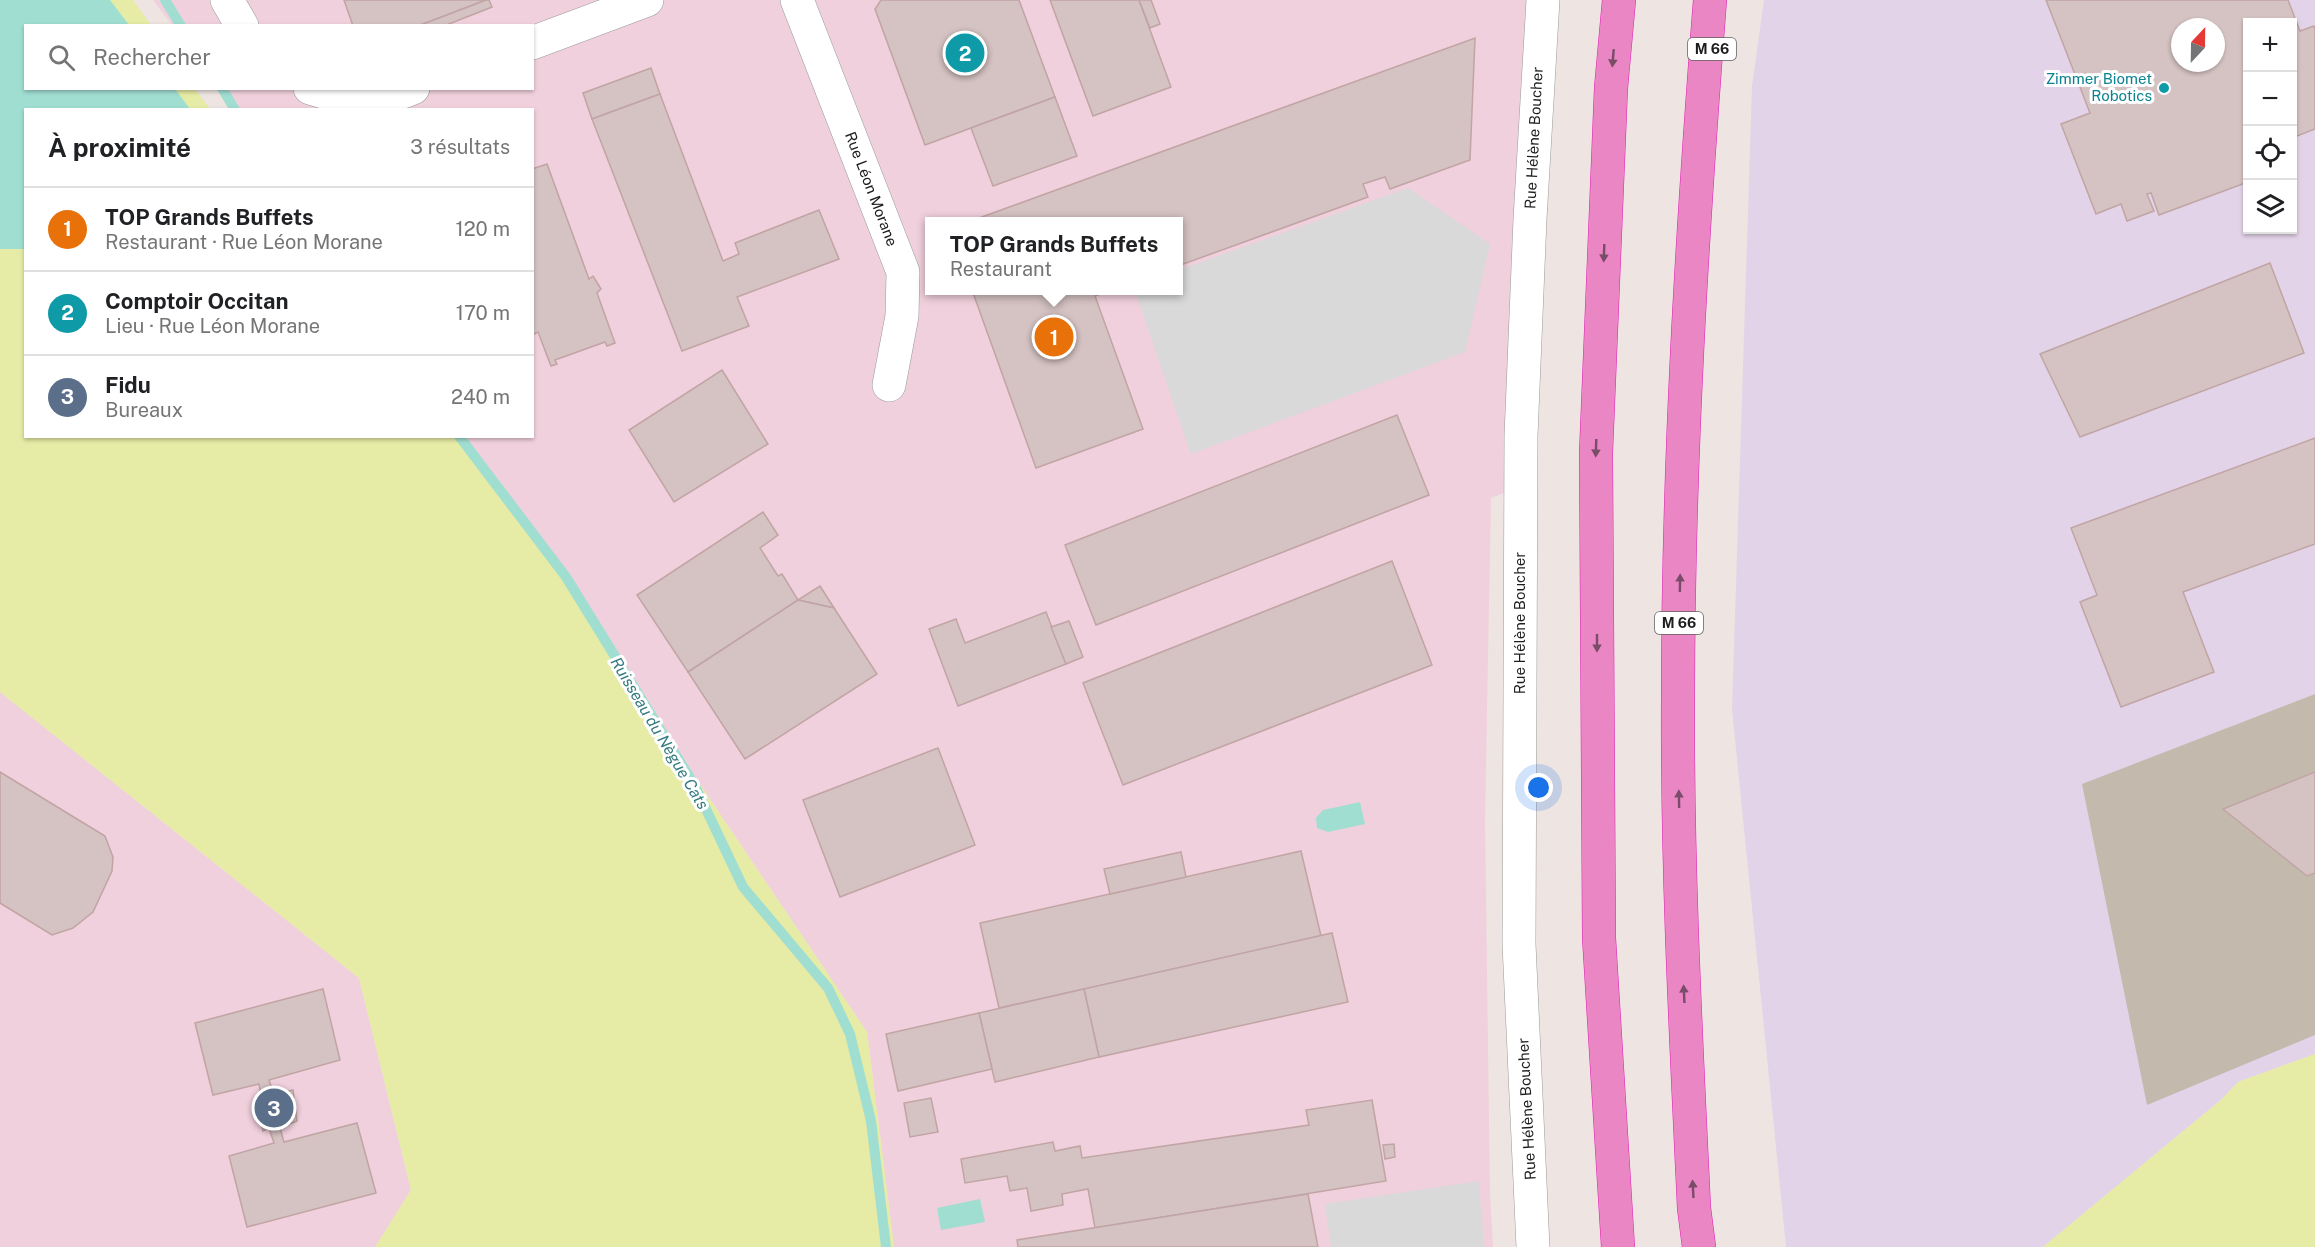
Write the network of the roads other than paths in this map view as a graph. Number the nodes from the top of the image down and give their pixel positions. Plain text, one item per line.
1 (227, 0) edge
2 (647, 0) edge
3 (797, 0) edge
4 (1543, 0) edge
5 (1619, 0) edge
6 (1710, 0) edge
7 (1722, 0) edge
8 (241, 24) edge
9 (534, 42) edge
10 (317, 90) edge
11 (408, 90) edge
12 (1702, 98) junction
13 (890, 385) dead end
14 (1533, 1247) edge
15 (1618, 1247) edge
16 (1699, 1247) edge

1 - 8 street
2 - 9 street
3 - 13 street, Rue Léon Morane
4 - 14 street, Rue Hélène Boucher
5 -> 15 highway
6 - 12 highway, M 66
7 - 12 highway, M 66
10 - 11 street
16 -> 12 highway, M 66

